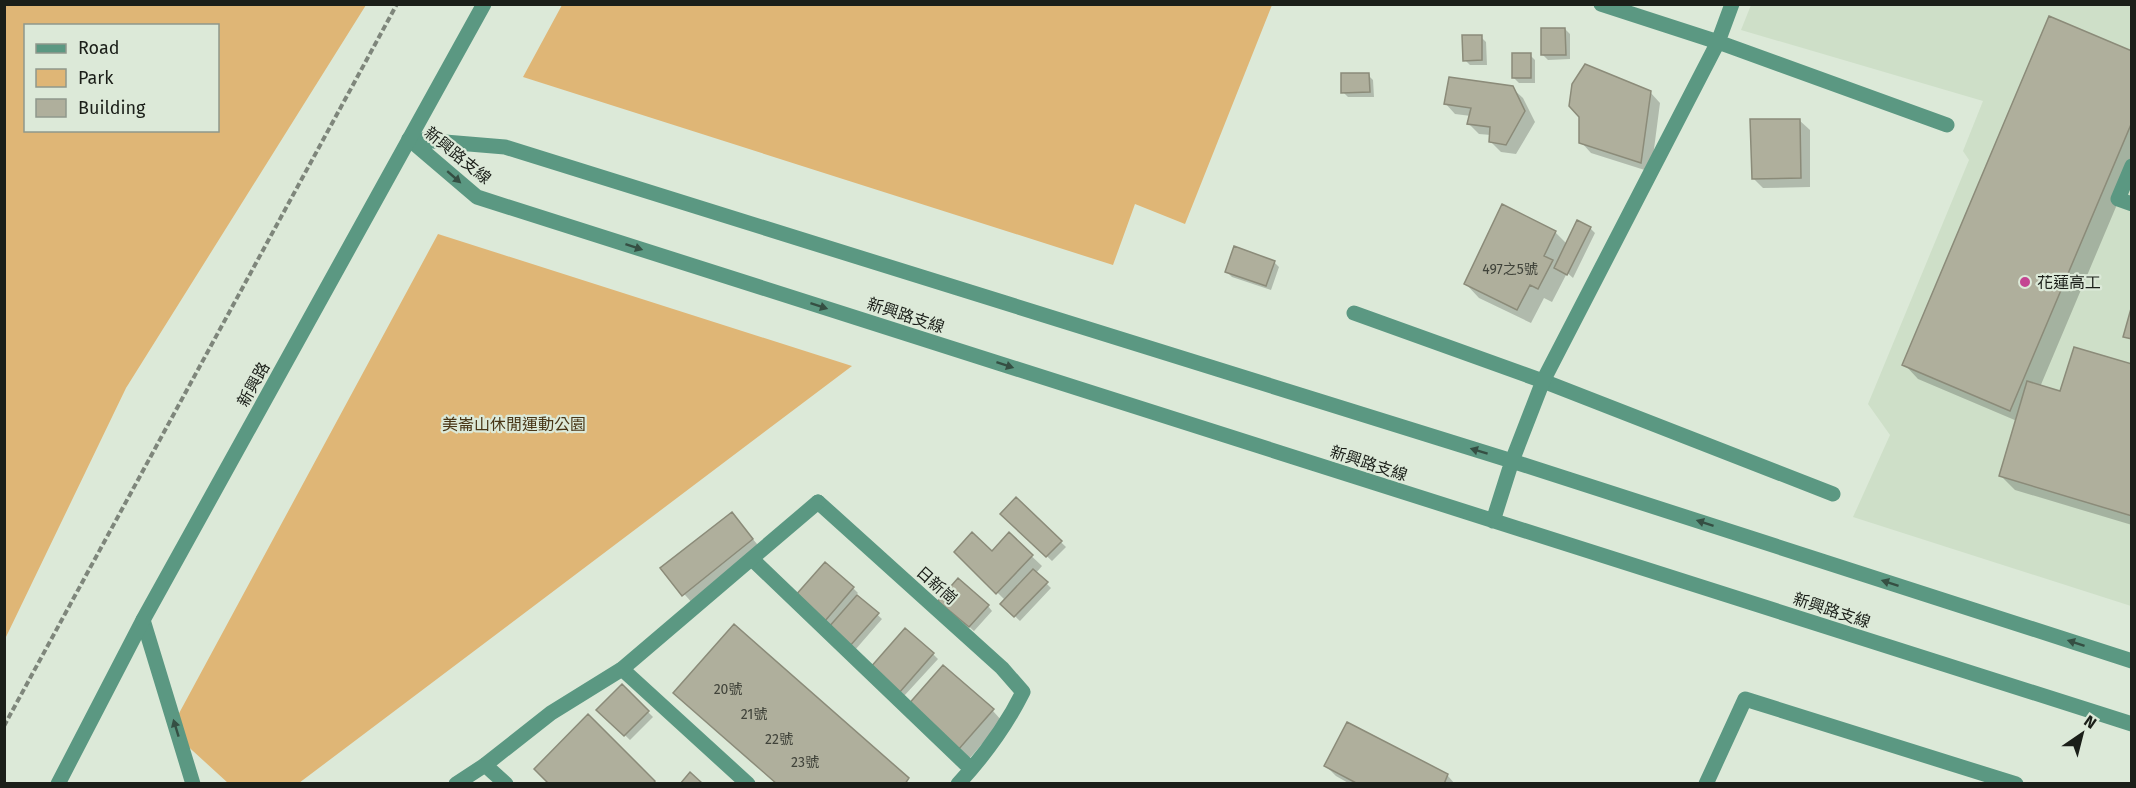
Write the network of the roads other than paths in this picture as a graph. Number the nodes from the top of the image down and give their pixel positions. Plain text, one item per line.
1 (484, 4) edge
2 (1601, 4) edge
3 (1732, 4) edge
4 (1718, 42) junction
5 (1947, 125) dead end
6 (409, 139) junction
7 (2132, 166) edge
8 (2132, 204) edge
9 (1354, 313) dead end
10 (1544, 381) junction
11 (1512, 461) junction
12 (1833, 494) dead end
13 (1493, 521) junction
14 (752, 559) junction
15 (143, 621) junction
16 (2132, 661) edge
17 (622, 669) junction
18 (2132, 724) edge
19 (485, 765) junction
20 (971, 769) junction
21 (58, 783) edge
22 (194, 783) edge
23 (456, 783) edge
24 (506, 783) edge
25 (748, 783) edge
26 (957, 783) edge
27 (1706, 783) edge
28 (2016, 783) edge

1 - 6 street, 新興路
2 - 4 street
3 - 4 street
4 - 5 street
4 - 10 street
11 -> 6 street, 新興路支線
6 -> 13 street, 新興路支線
6 - 15 street, 新興路
7 - 8 street
9 - 10 street
10 - 11 street
10 - 12 street
11 - 13 street
16 -> 11 street, 新興路支線
13 - 18 street, 新興路支線
14 - 17 street, 日新崗
14 - 20 street
14 - 20 street, 日新崗
15 - 21 street, 新興路
22 -> 15 street
17 - 19 street, 日新崗
17 - 25 street
19 - 23 street, 日新崗
19 - 24 street
20 - 26 street, 日新崗
27 - 28 street

